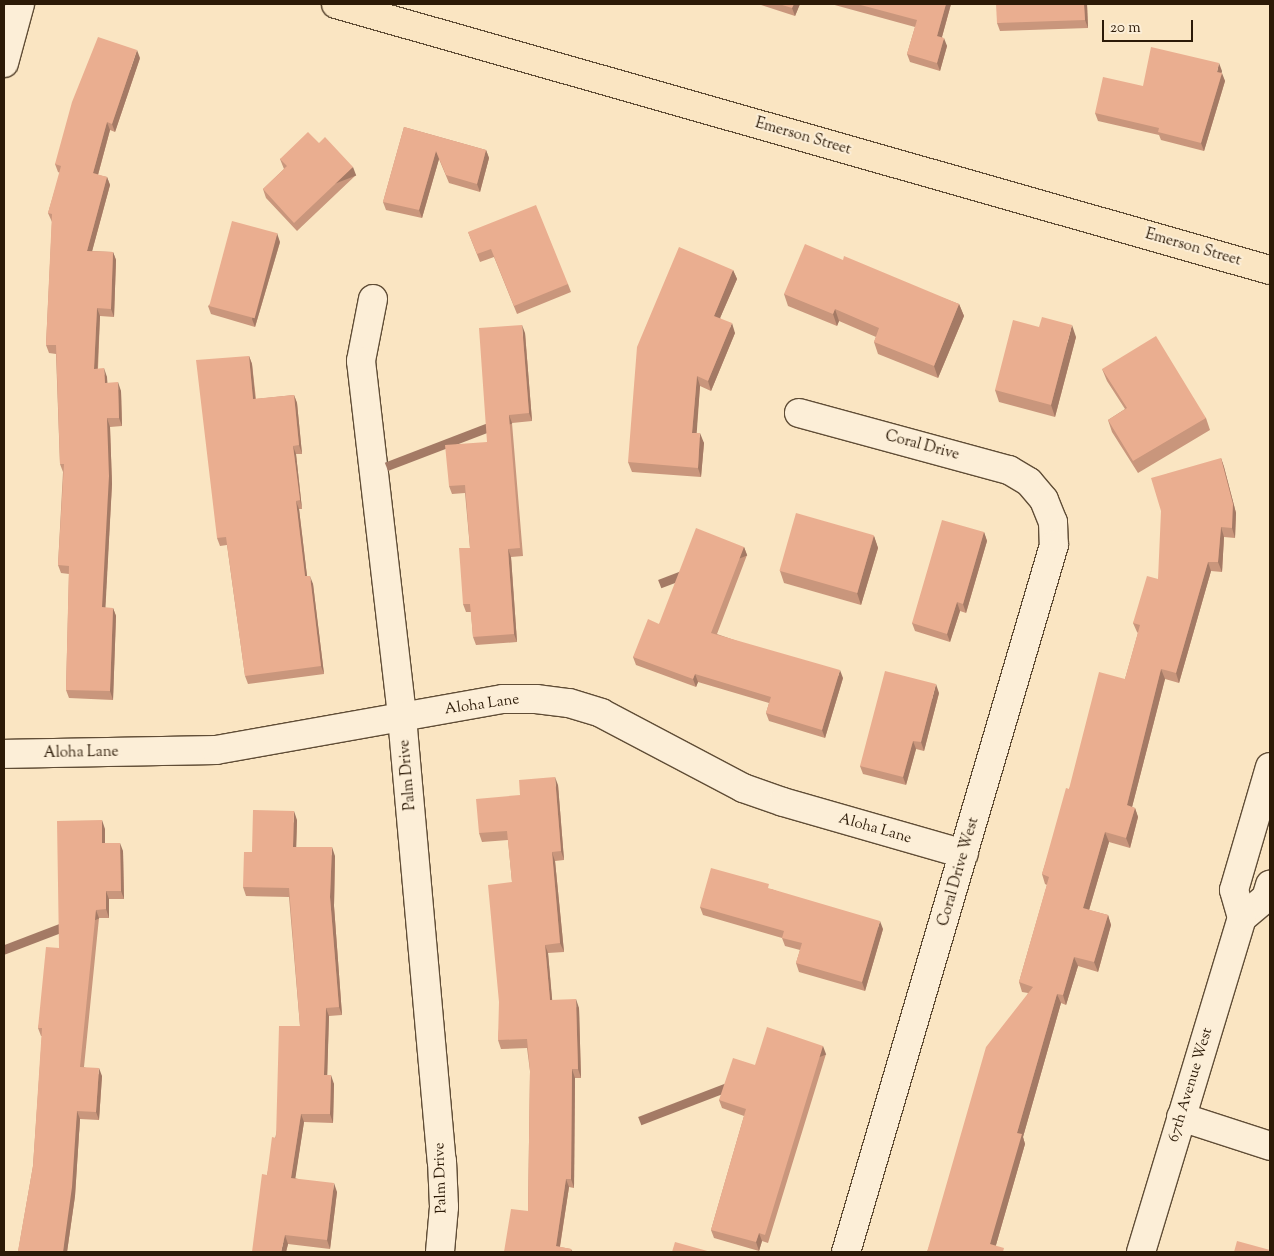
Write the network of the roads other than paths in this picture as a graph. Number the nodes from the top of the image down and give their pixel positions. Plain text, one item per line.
1 (20, 4) edge
2 (343, 5) edge
3 (4, 62) edge
4 (1270, 270) edge
5 (373, 300) dead end
6 (799, 413) dead end
7 (1039, 494) joint
8 (402, 717) junction
9 (4, 754) edge
10 (1270, 766) edge
11 (964, 854) junction
12 (1270, 885) edge
13 (1242, 918) junction
14 (1181, 1117) junction
15 (1270, 1146) edge
16 (440, 1252) edge
17 (846, 1252) edge
18 (1142, 1252) edge

1 - 3 street
2 - 4 main road, Emerson Street
5 - 8 street, Palm Drive
6 - 7 street, Coral Drive
7 - 11 street, Coral Drive West
8 - 9 street, Aloha Lane
8 - 11 street, Aloha Lane
8 - 16 street, Palm Drive
10 - 13 street
11 - 17 street, Coral Drive West
12 - 13 street
13 - 14 street, 67th Avenue West
14 - 15 street
14 - 18 street, 67th Avenue West

